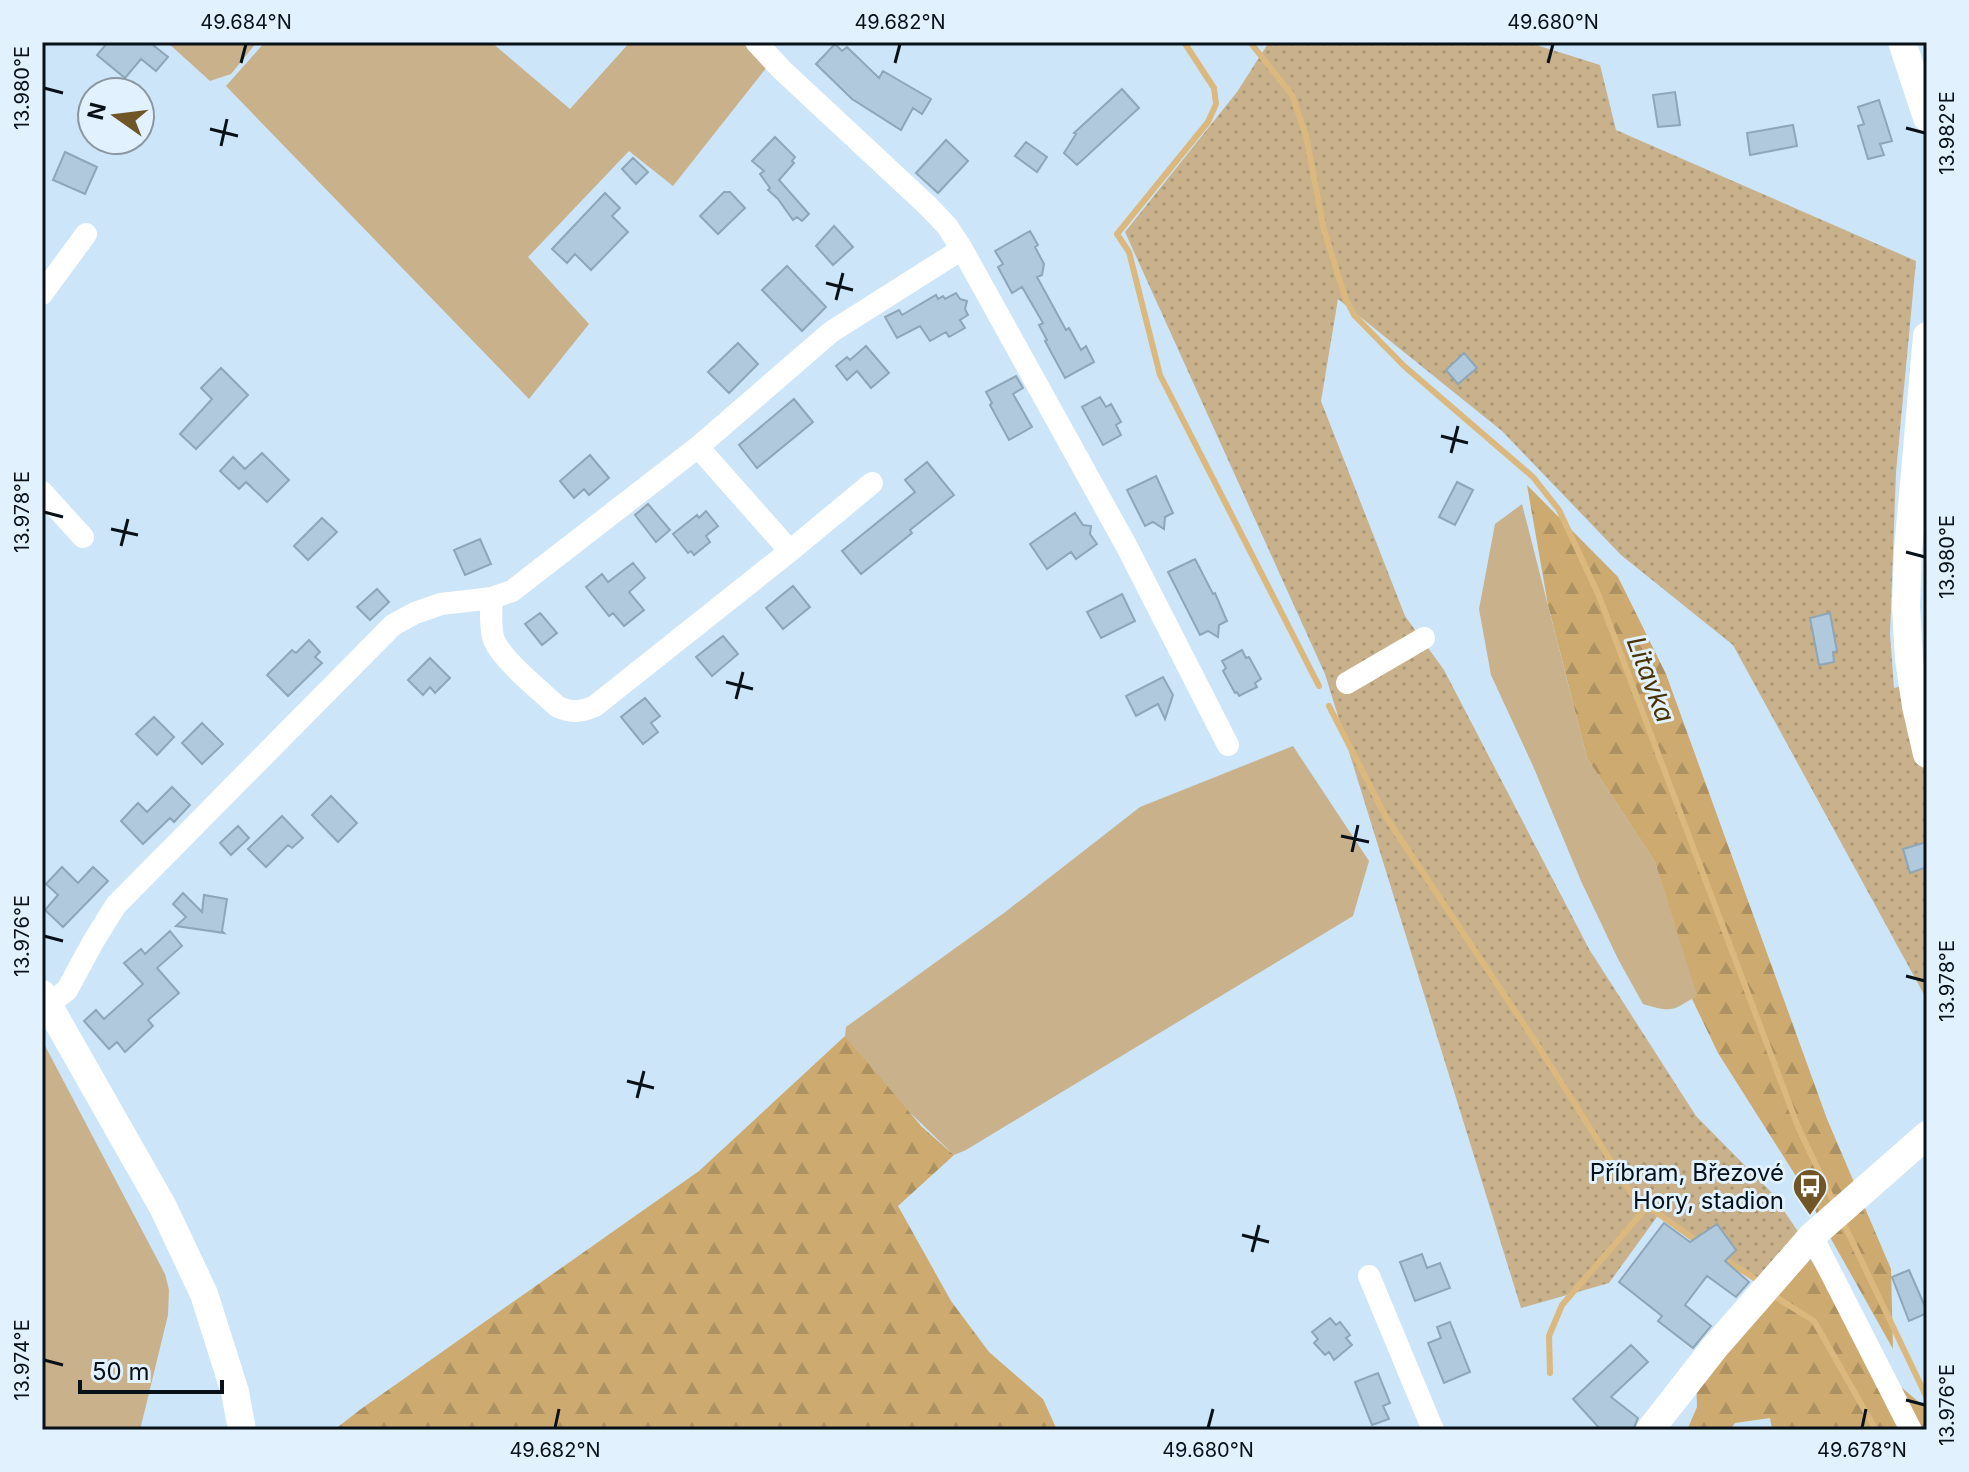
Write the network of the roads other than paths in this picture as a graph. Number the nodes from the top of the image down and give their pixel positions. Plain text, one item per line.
1 (756, 42) edge
2 (1902, 42) edge
3 (1927, 118) edge
4 (86, 234) dead end
5 (962, 249) junction
6 (42, 294) edge
7 (1927, 336) edge
8 (698, 447) junction
9 (872, 483) dead end
10 (42, 492) edge
11 (83, 537) dead end
12 (790, 551) junction
13 (492, 598) junction
14 (1424, 638) dead end
15 (1347, 683) dead end
16 (1228, 745) dead end
17 (1927, 754) edge
18 (45, 999) edge
19 (1927, 1135) edge
20 (1819, 1230) junction
21 (1369, 1276) dead end
22 (242, 1430) edge
23 (1433, 1430) edge
24 (1650, 1430) edge
25 (1911, 1430) edge

1 - 5 street
2 - 3 street
4 - 6 street
5 - 8 street
5 - 16 street
7 - 17 street
8 - 12 street
8 - 13 street
9 - 12 street
10 - 11 street
12 - 13 street
13 - 18 street
14 - 15 street
18 - 22 street
19 - 20 street
20 - 24 street
20 - 25 street
21 - 23 street

